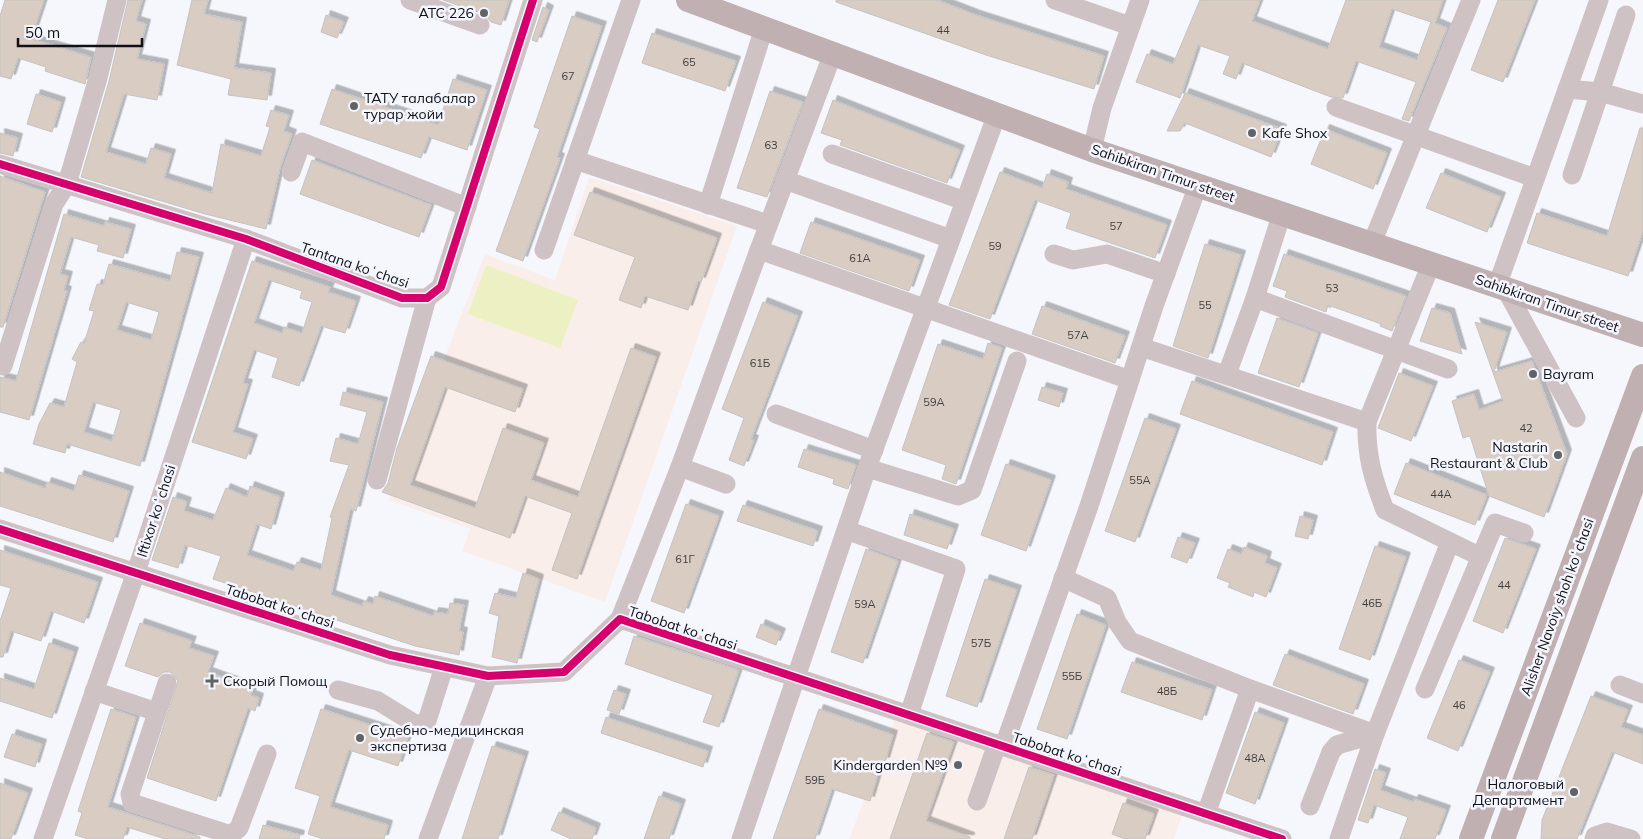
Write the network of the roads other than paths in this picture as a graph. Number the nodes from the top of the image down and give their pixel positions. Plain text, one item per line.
1 (117, 0) edge
2 (410, 0) edge
3 (533, 0) edge
4 (631, 0) edge
5 (688, 0) edge
6 (1055, 0) edge
7 (1140, 0) edge
8 (1471, 0) edge
9 (1599, 0) edge
10 (1626, 15) dead end
11 (480, 25) dead end
12 (1130, 26) junction
13 (764, 28) junction
14 (833, 53) junction
15 (1567, 88) junction
16 (1600, 92) junction
17 (1643, 104) edge
18 (1336, 107) dead end
19 (997, 114) junction
20 (1416, 135) junction
21 (1092, 150) junction
22 (832, 154) dead end
23 (575, 160) junction
24 (0, 164) edge
25 (291, 172) dead end
26 (1572, 176) dead end
27 (1535, 178) junction
28 (785, 180) junction
29 (67, 184) junction
30 (1198, 185) junction
31 (965, 201) junction
32 (708, 204) junction
33 (467, 207) junction
34 (1282, 213) junction
35 (768, 224) junction
36 (951, 238) junction
37 (246, 239) junction
38 (1372, 244) junction
39 (544, 250) dead end
40 (759, 250) junction
41 (1054, 254) dead end
42 (1432, 264) junction
43 (1166, 274) junction
44 (1501, 287) junction
45 (427, 298) junction
46 (1255, 298) junction
47 (924, 309) junction
48 (1643, 335) edge
49 (1141, 347) junction
50 (1397, 351) junction
51 (1017, 361) dead end
52 (3, 366) dead end
53 (1448, 368) dead end
54 (1226, 374) junction
55 (1643, 376) edge
56 (1130, 380) junction
57 (776, 414) dead end
58 (1576, 418) dead end
59 (1367, 422) junction
60 (874, 450) junction
61 (1643, 458) edge
62 (680, 467) junction
63 (867, 468) junction
64 (378, 480) dead end
65 (726, 484) dead end
66 (0, 529) edge
67 (846, 530) junction
68 (1524, 533) dead end
69 (1450, 542) junction
70 (1481, 557) junction
71 (136, 572) junction
72 (1063, 578) junction
73 (620, 619) junction
74 (444, 667) junction
75 (488, 676) junction
76 (795, 677) junction
77 (167, 683) dead end
78 (1620, 685) dead end
79 (1250, 689) junction
80 (1425, 689) dead end
81 (94, 690) junction
82 (338, 690) dead end
83 (1643, 694) edge
84 (158, 712) junction
85 (909, 715) junction
86 (1375, 734) junction
87 (1000, 745) junction
88 (266, 754) dead end
89 (977, 801) dead end
90 (1310, 806) dead end
91 (1206, 814) junction
92 (1254, 835) edge
93 (43, 839) edge
94 (428, 839) edge
95 (741, 839) edge
96 (1282, 839) edge
97 (1339, 839) edge
98 (1471, 839) edge
99 (1503, 839) edge
100 (1594, 839) edge
101 (1631, 839) edge

1 - 29 street
2 - 11 street
3 - 33 street
4 - 23 street
5 - 13 main road, Sahibkiran Timur street
6 - 12 street
7 - 12 street
8 - 20 street
9 - 15 street
10 - 16 street
12 - 21 street
13 - 14 main road, Sahibkiran Timur street
13 - 32 street
14 - 19 main road, Sahibkiran Timur street
14 - 28 street
15 - 16 street
15 - 27 street
16 - 17 street
16 - 26 street
18 - 20 street
19 - 21 main road, Sahibkiran Timur street
19 - 31 street
20 - 27 street
20 - 38 street
21 - 30 main road, Sahibkiran Timur street
22 - 31 street
23 - 32 street
23 - 39 street
24 - 29 street, Tantana koʻchasi
25 - 33 street
27 - 44 street
28 - 35 street
28 - 36 street
29 - 37 street, Tantana koʻchasi
29 - 52 street
30 - 34 main road, Sahibkiran Timur street
30 - 43 street
31 - 36 street
32 - 35 street
33 - 45 street
34 - 38 main road, Sahibkiran Timur street
34 - 46 street
35 - 40 street
36 - 47 street
37 - 45 street, Tantana koʻchasi
37 - 71 street, Iftixor koʻchasi
38 - 42 main road, Sahibkiran Timur street
40 - 47 street
40 - 62 street
41 - 43 street
42 - 44 main road, Sahibkiran Timur street
42 - 50 street
43 - 49 street
44 - 48 main road, Sahibkiran Timur street
44 - 58 street
45 - 64 street
46 - 50 street
46 - 54 street
47 - 56 street
47 - 60 street
49 - 54 street
49 - 56 street
50 - 53 street
50 - 59 street
51 - 63 street
54 - 59 street
55 - 98 main road, Alisher Navoiy shoh koʻchasi
56 - 72 street
57 - 60 street
59 - 69 street
60 - 63 street
61 - 99 main road
62 - 65 street
62 - 73 street
63 - 67 street
66 - 71 street, Tabobat koʻchasi
67 - 76 street
67 - 85 street
68 - 70 street
69 - 70 street
69 - 86 street
70 - 80 street
71 - 74 street, Tabobat koʻchasi
71 - 81 street, Iftixor koʻchasi
72 - 79 street
72 - 87 street
73 - 75 street, Tabobat koʻchasi
73 - 76 street, Tabobat koʻchasi
74 - 75 street, Tabobat koʻchasi
74 - 82 street
75 - 94 street
76 - 85 street, Tabobat koʻchasi
76 - 95 street
77 - 84 street
78 - 83 street
79 - 86 street
79 - 91 street
81 - 84 street
81 - 93 street, Iftixor koʻchasi
84 - 88 street
85 - 87 street, Tabobat koʻchasi
86 - 90 street
86 - 97 street
87 - 89 street
87 - 91 street, Tabobat koʻchasi
91 - 92 street, Tabobat koʻchasi
92 - 96 street, Tabobat koʻchasi
100 - 101 street

